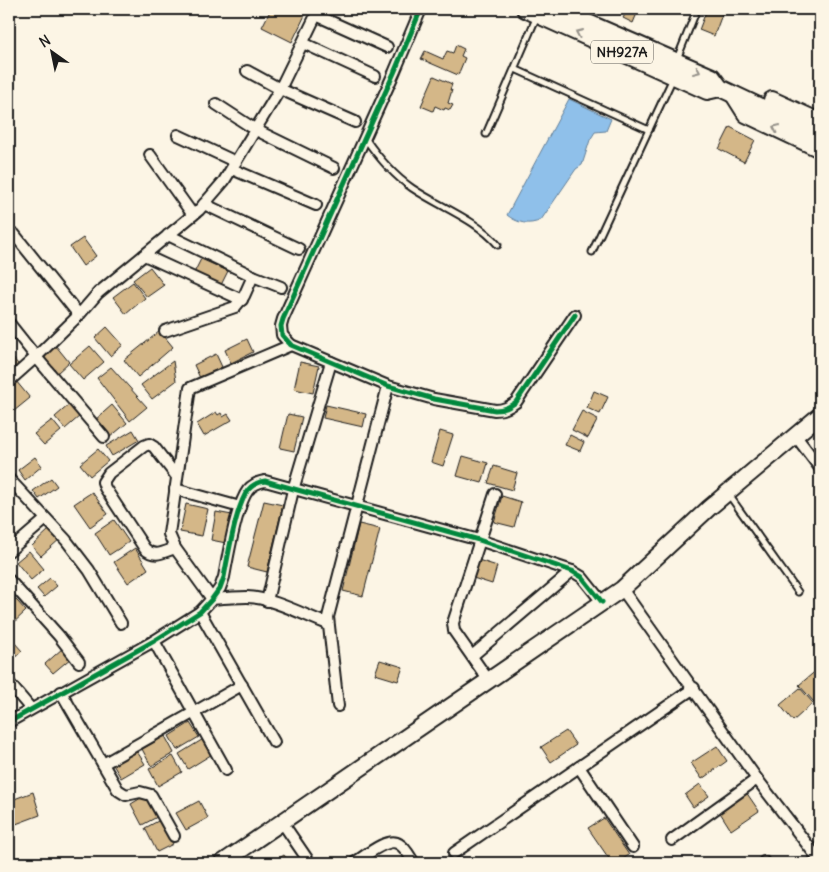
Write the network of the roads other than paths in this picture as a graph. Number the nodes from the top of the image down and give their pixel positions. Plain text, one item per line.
1 (421, 9) edge
2 (556, 9) edge
3 (697, 9) edge
4 (534, 11) edge
5 (318, 12) edge
6 (303, 43) junction
7 (387, 47) dead end
8 (675, 68) junction
9 (515, 69) junction
10 (247, 71) dead end
11 (375, 76) dead end
12 (280, 89) junction
13 (734, 95) junction
14 (216, 104) dead end
15 (355, 122) dead end
16 (820, 122) edge
17 (256, 130) junction
18 (649, 130) junction
19 (486, 134) dead end
20 (178, 135) dead end
21 (820, 135) edge
22 (365, 138) junction
23 (820, 149) edge
24 (150, 155) dead end
25 (234, 166) junction
26 (334, 168) dead end
27 (204, 204) junction
28 (316, 206) dead end
29 (193, 215) junction
30 (14, 234) dead end
31 (168, 235) junction
32 (498, 245) dead end
33 (299, 249) dead end
34 (592, 252) dead end
35 (144, 255) junction
36 (253, 276) junction
37 (281, 287) dead end
38 (242, 300) junction
39 (79, 315) junction
40 (575, 315) dead end
41 (9, 322) edge
42 (165, 331) dead end
43 (291, 345) junction
44 (36, 357) junction
45 (331, 362) junction
46 (9, 381) edge
47 (388, 386) junction
48 (820, 415) edge
49 (796, 435) junction
50 (104, 437) dead end
51 (820, 468) edge
52 (177, 477) junction
53 (9, 479) edge
54 (175, 489) junction
55 (293, 490) junction
56 (727, 493) junction
57 (495, 494) dead end
58 (356, 507) junction
59 (240, 508) junction
60 (46, 519) junction
61 (479, 540) junction
62 (174, 548) junction
63 (9, 551) edge
64 (572, 571) junction
65 (9, 580) edge
66 (622, 589) junction
67 (798, 592) dead end
68 (212, 599) junction
69 (267, 601) junction
70 (602, 602) junction
71 (200, 612) junction
72 (121, 623) dead end
73 (328, 624) junction
74 (154, 641) junction
75 (472, 656) junction
76 (79, 662) dead end
77 (484, 675) junction
78 (9, 684) edge
79 (242, 686) junction
80 (694, 688) junction
81 (62, 692) junction
82 (338, 706) dead end
83 (31, 709) junction
84 (194, 713) junction
85 (9, 722) edge
86 (274, 742) dead end
87 (103, 764) junction
88 (579, 767) junction
89 (226, 770) dead end
90 (757, 779) junction
91 (282, 822) junction
92 (174, 836) dead end
93 (672, 840) dead end
94 (633, 847) dead end
95 (454, 853) dead end
96 (820, 861) edge
97 (222, 863) edge
98 (310, 863) edge
99 (354, 863) edge
100 (414, 863) edge

1 - 22 street
2 - 8 highway, NH927A
3 - 8 lane
8 -> 4 highway, NH927A
4 - 9 lane
5 - 6 street
5 - 7 street
6 - 11 street
6 - 12 street
8 - 13 highway, NH927A
8 - 18 lane
9 - 18 lane
9 - 19 lane
10 - 12 street
12 - 15 street
12 - 17 street
13 - 16 highway
13 - 21 highway, NH927A
23 -> 13 highway
14 - 17 street
17 - 25 street
17 - 26 street
18 - 34 lane
20 - 25 street
22 - 32 lane
22 - 43 street
24 - 29 street
25 - 27 street
25 - 28 street
27 - 29 street
27 - 33 street
29 - 31 street
30 - 39 street
31 - 35 street
31 - 36 street
35 - 38 street
35 - 39 street
36 - 37 street
36 - 38 street
38 - 42 street
39 - 44 street
40 - 47 street
41 - 44 street
43 - 45 street
43 - 52 street
44 - 46 street
44 - 50 street
45 - 47 street
45 - 55 street
47 - 58 street
48 - 49 main road
49 - 51 street
49 - 56 main road
52 - 54 street
52 - 62 street
53 - 60 street
54 - 59 street
54 - 62 street
55 - 58 street
55 - 59 street
55 - 69 street
56 - 66 main road
56 - 67 lane
57 - 61 street
58 - 61 street
58 - 73 street
59 - 68 street
60 - 63 street
60 - 72 street
61 - 64 street
61 - 75 street
62 - 68 street
64 - 70 street
64 - 75 street
65 - 76 street
66 - 70 main road
66 - 80 street
68 - 69 street
68 - 71 street
69 - 73 street
70 - 77 main road
71 - 74 street
71 - 79 street
73 - 82 street
74 - 81 street
74 - 84 street
75 - 77 street
77 - 91 main road
78 - 83 street
79 - 84 street
79 - 86 street
80 - 88 street
80 - 90 street
81 - 83 street
81 - 87 street
83 - 85 street
84 - 87 street
84 - 89 street
87 - 92 street
88 - 94 street
88 - 95 street
90 - 93 street
90 - 96 street
91 - 97 main road
91 - 98 street
99 - 100 street

